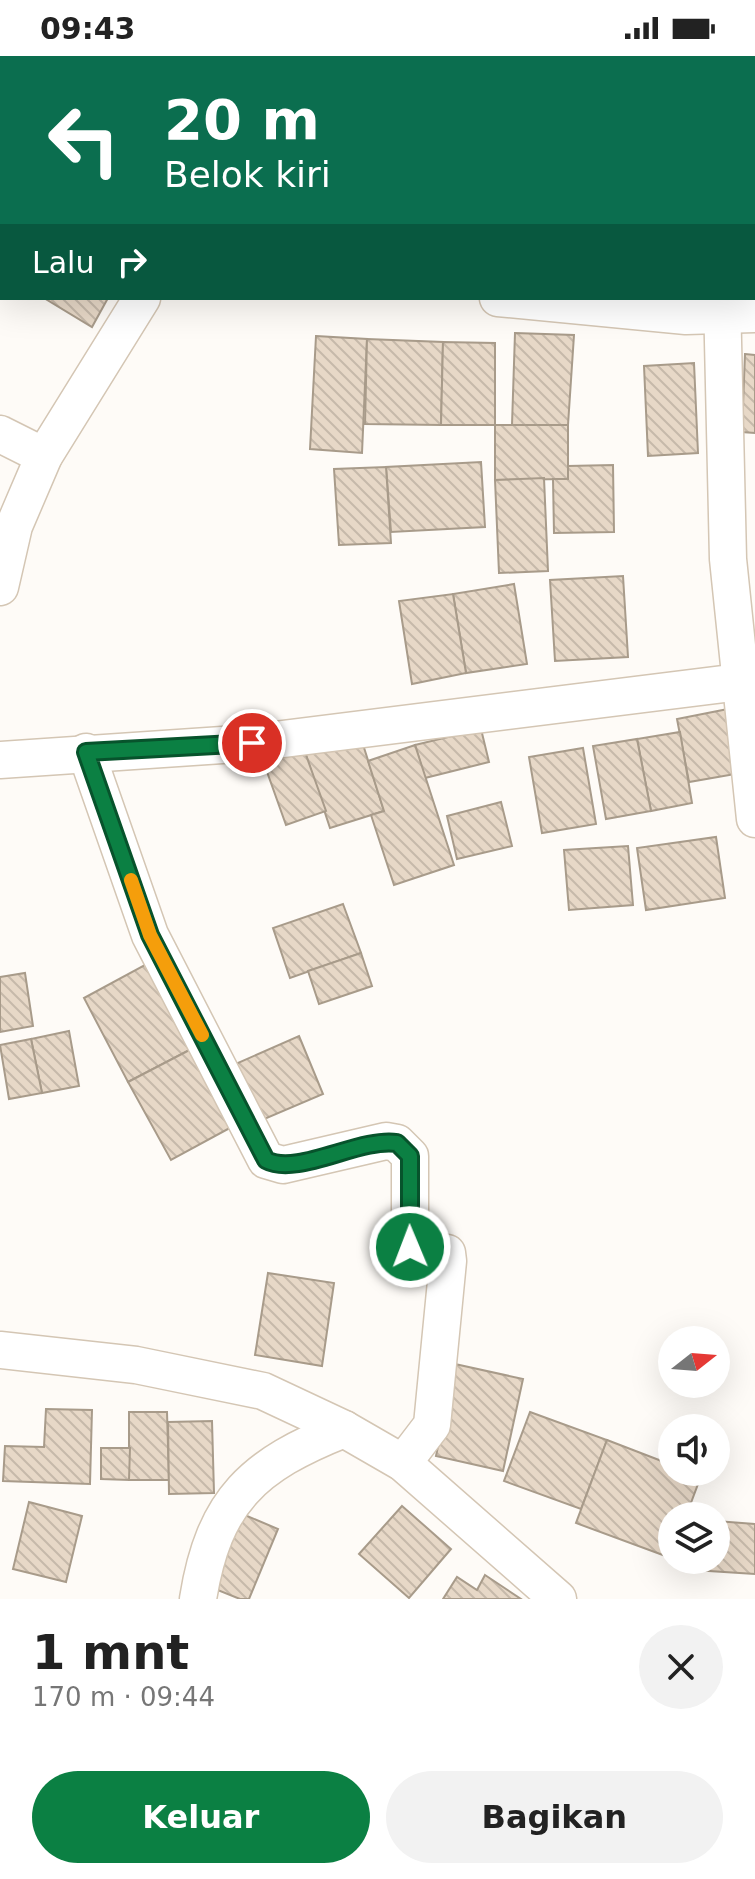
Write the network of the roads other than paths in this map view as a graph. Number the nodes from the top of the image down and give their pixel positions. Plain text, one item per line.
1 (141, 300) edge
2 (519, 300) edge
3 (733, 309) edge
4 (0, 434) edge
5 (44, 456) junction
6 (0, 587) edge
7 (747, 680) edge
8 (86, 752) junction
9 (0, 760) edge
10 (755, 819) edge
11 (0, 1350) edge
12 (344, 1429) junction
13 (403, 1463) junction
14 (198, 1599) edge
15 (558, 1599) edge

1 - 5 street
2 - 3 street
3 - 7 street
4 - 5 street
5 - 6 street
7 - 8 street
7 - 10 street
8 - 9 street
8 - 13 street
11 - 12 street
12 - 13 street
12 - 14 street
13 - 15 street

